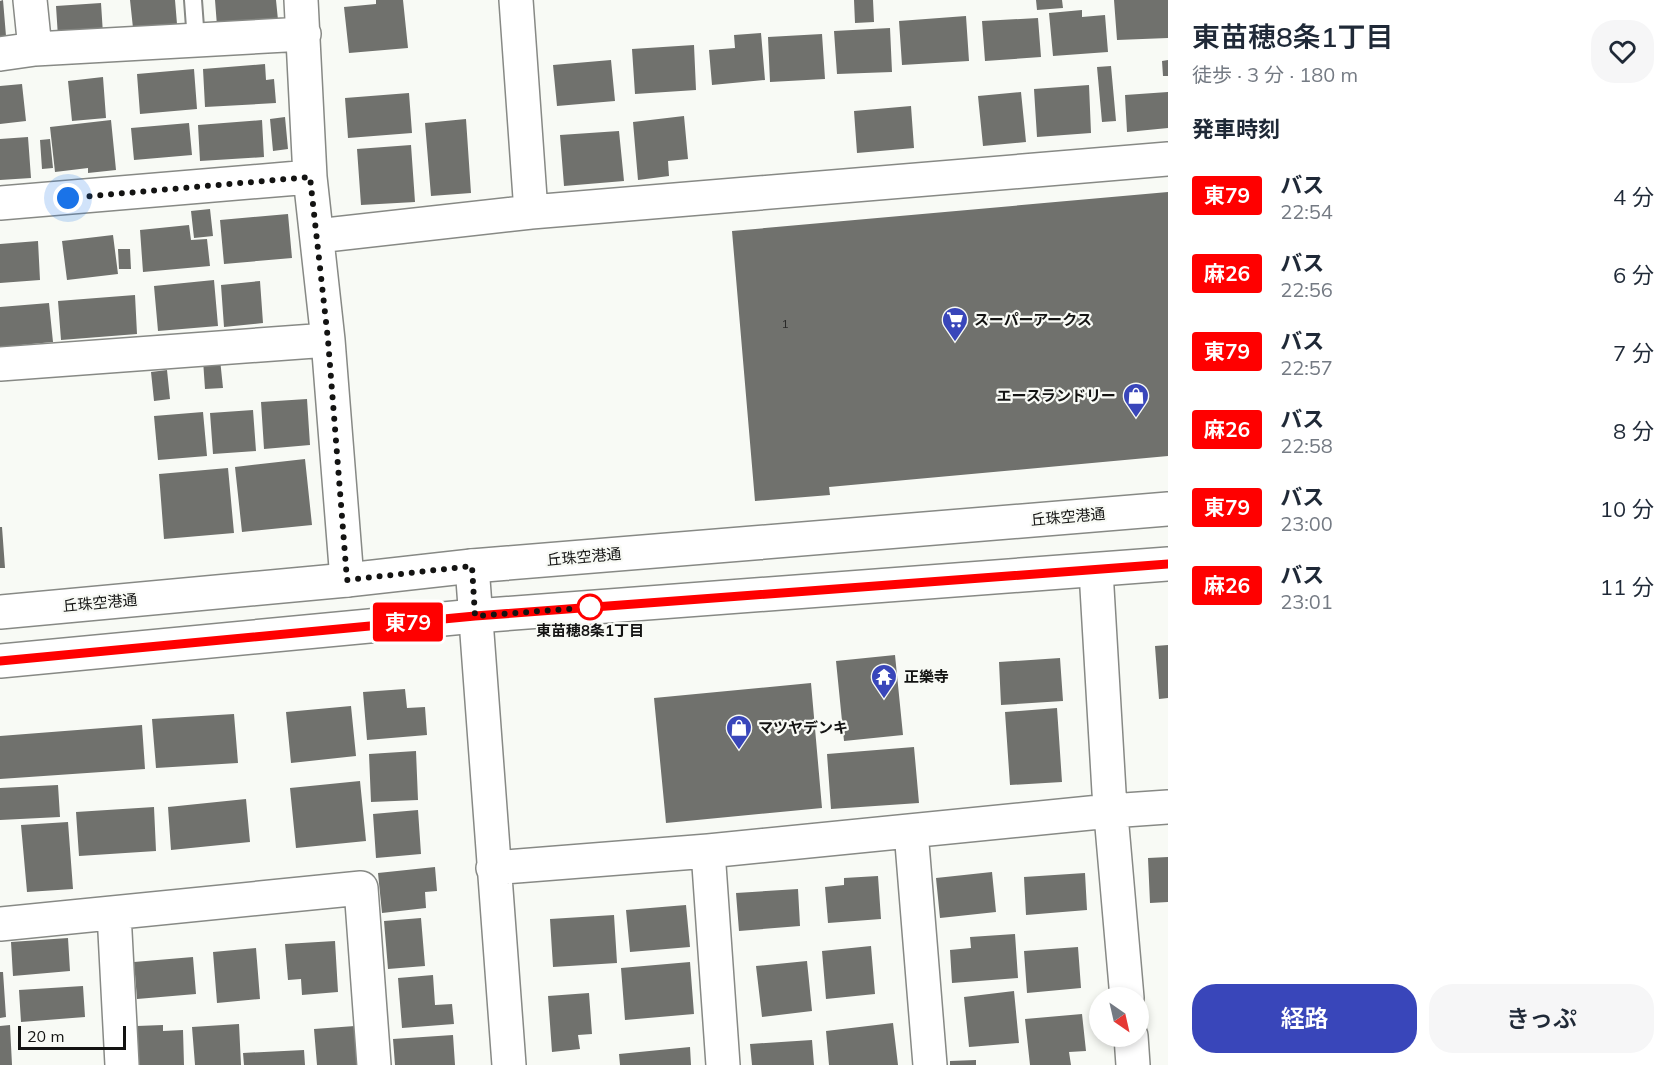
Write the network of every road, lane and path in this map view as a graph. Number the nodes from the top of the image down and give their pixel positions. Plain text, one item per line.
1 (30, 0) edge
2 (193, 0) edge
3 (301, 0) edge
4 (523, 1) edge
5 (303, 34) junction
6 (196, 41) junction
7 (35, 49) junction
8 (0, 54) edge
9 (1168, 159) edge
10 (310, 177) junction
11 (0, 203) edge
12 (531, 212) junction
13 (317, 236) junction
14 (328, 340) junction
15 (0, 364) edge
16 (1168, 509) edge
17 (1168, 564) edge
18 (472, 566) junction
19 (1096, 571) junction
20 (347, 580) junction
21 (0, 612) edge
22 (475, 616) junction
23 (0, 660) edge
24 (1168, 807) edge
25 (1110, 811) junction
26 (911, 831) junction
27 (708, 851) junction
28 (493, 868) junction
29 (114, 913) junction
30 (0, 924) edge
31 (1126, 987) edge
32 (1132, 1047) edge
33 (122, 1065) edge
34 (374, 1065) edge
35 (509, 1065) edge
36 (723, 1065) edge
37 (930, 1065) edge
38 (1133, 1065) edge

1 - 7 street
2 - 6 lane
3 - 5 street
4 - 12 street
5 - 6 street
5 - 10 street
6 - 7 street
7 - 8 street
9 - 12 street
10 - 11 street
10 - 13 street
12 - 13 street
13 - 14 street
14 - 15 street
14 - 20 street
16 - 18 street, 丘珠空港通
17 - 19 street
18 - 20 street, 丘珠空港通
18 - 22 street
19 - 22 street
19 - 25 street
20 - 21 street, 丘珠空港通
22 - 23 street
22 - 28 street
24 - 25 street
25 - 26 street
25 - 31 street
26 - 27 street
26 - 37 street
27 - 28 street
27 - 36 street
28 - 35 street
29 - 30 street
29 - 33 street
29 - 34 street
32 - 38 street

